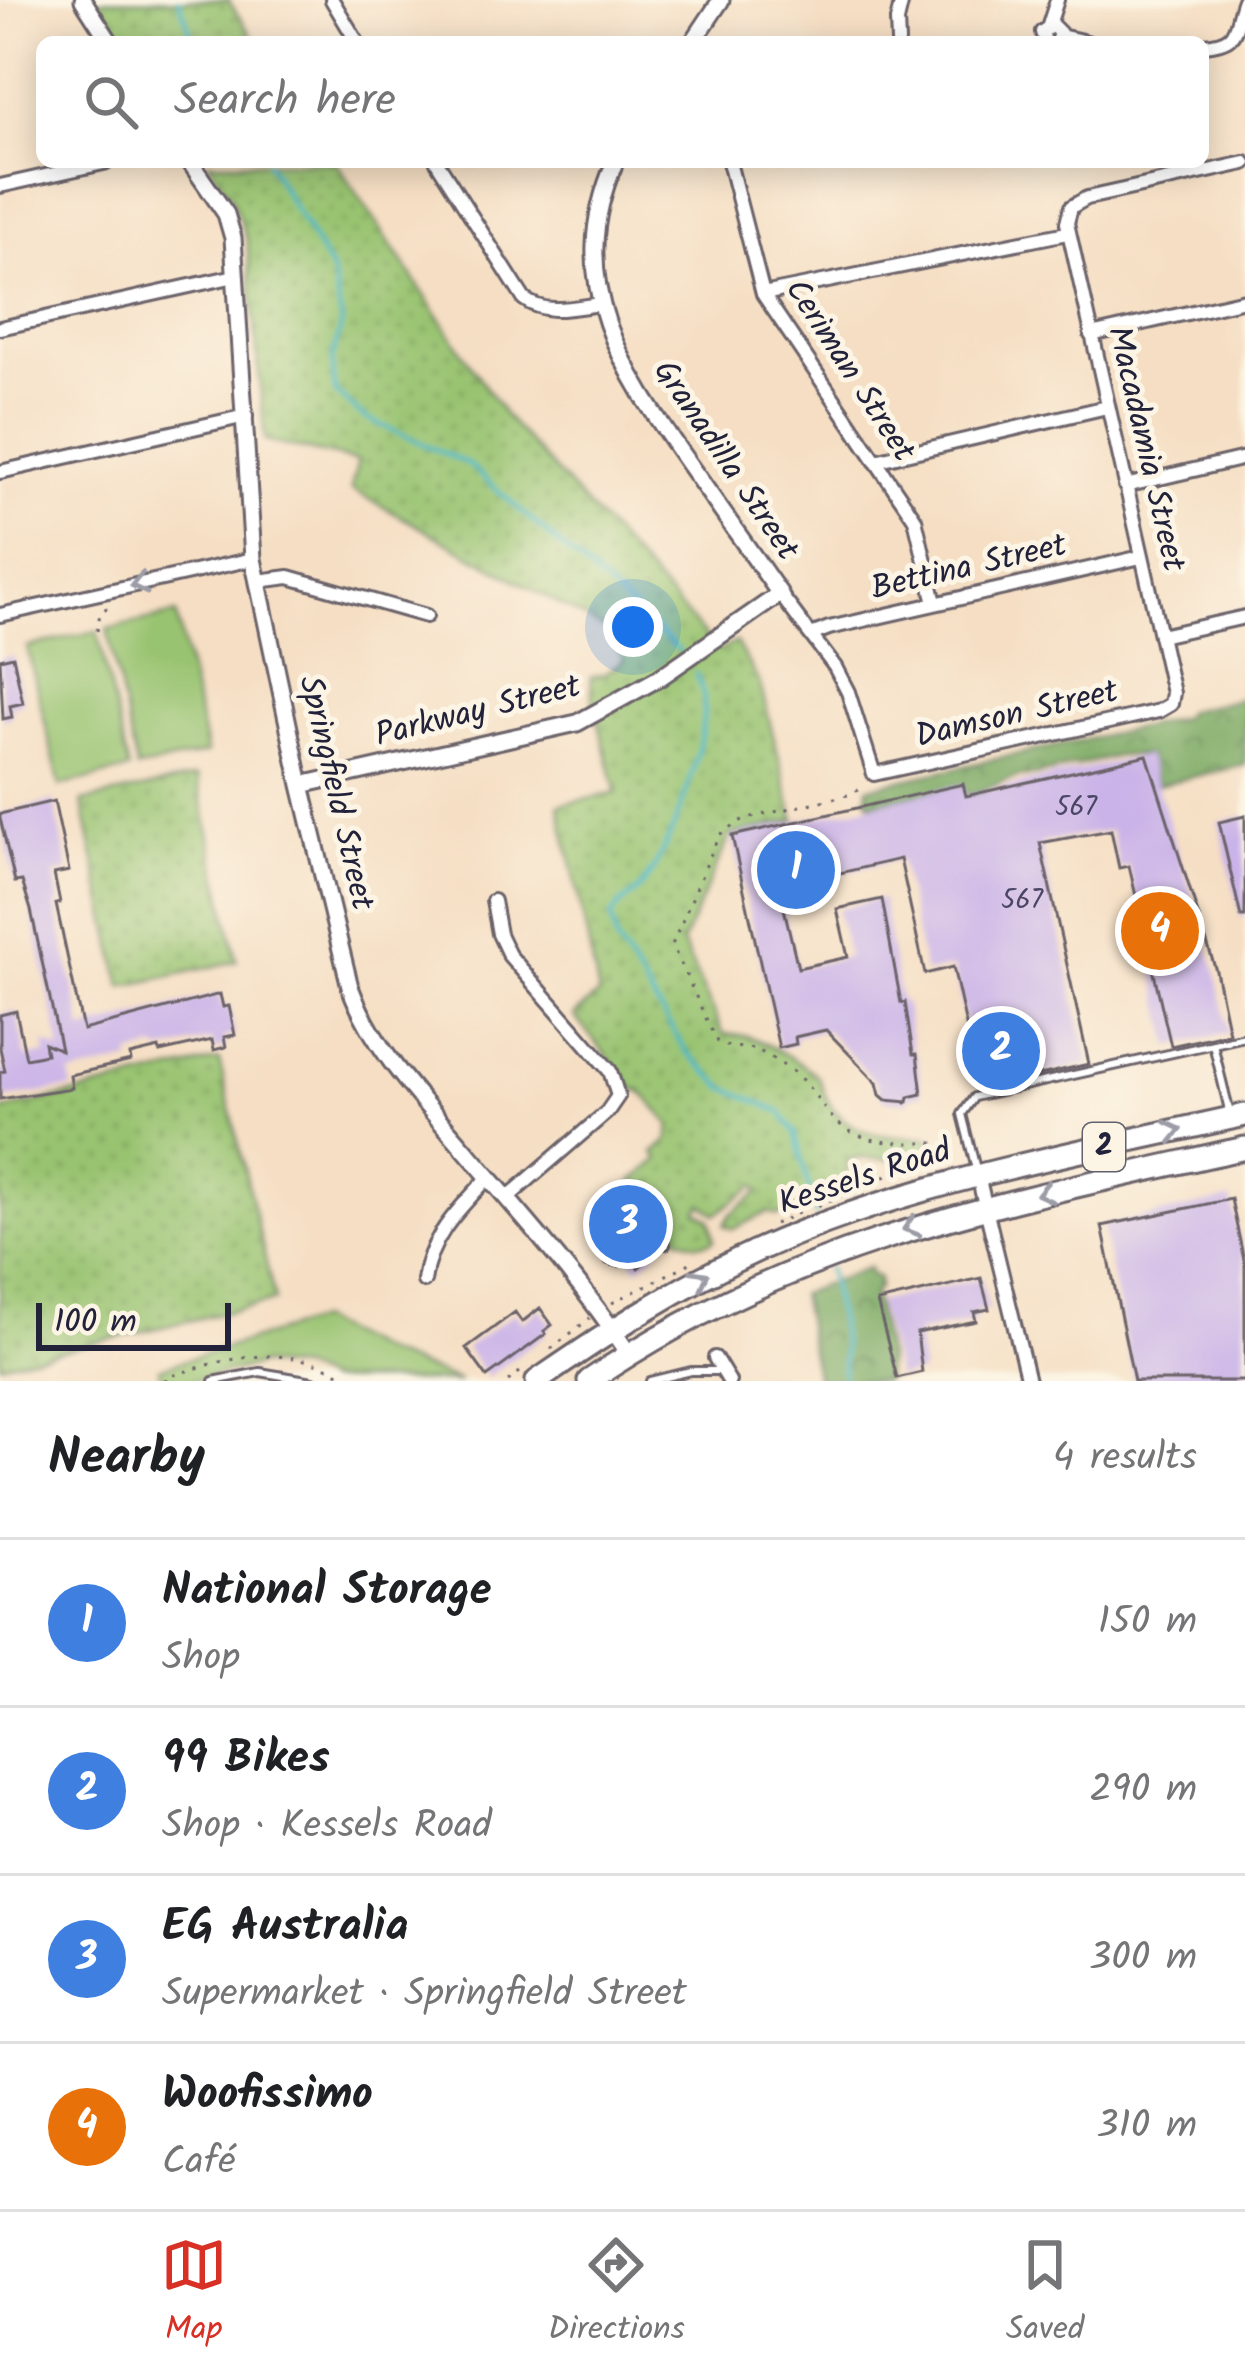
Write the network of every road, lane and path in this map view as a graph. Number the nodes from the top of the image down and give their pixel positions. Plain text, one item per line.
1 (83, 0) edge
2 (332, 0) edge
3 (722, 0) edge
4 (902, 0) edge
5 (1057, 0) edge
6 (1244, 0) edge
7 (1056, 34) edge
8 (106, 36) edge
9 (353, 36) edge
10 (697, 36) edge
11 (898, 36) edge
12 (1209, 44) edge
13 (1245, 163) edge
14 (81, 168) edge
15 (194, 168) edge
16 (441, 168) edge
17 (614, 168) edge
18 (731, 168) edge
19 (0, 186) edge
20 (1067, 233) junction
21 (235, 276) junction
22 (763, 294) junction
23 (1245, 300) edge
24 (601, 304) junction
25 (0, 328) edge
26 (1091, 335) junction
27 (1107, 406) junction
28 (246, 416) junction
29 (1245, 458) edge
30 (875, 461) junction
31 (0, 472) edge
32 (1125, 485) junction
33 (1141, 557) junction
34 (253, 559) junction
35 (258, 580) junction
36 (110, 591) junction
37 (780, 593) junction
38 (935, 604) junction
39 (0, 615) edge
40 (426, 616) dead end
41 (1245, 617) edge
42 (97, 631) dead end
43 (811, 635) junction
44 (1160, 636) junction
45 (1171, 704) joint
46 (874, 773) junction
47 (301, 785) junction
48 (493, 901) dead end
49 (1245, 1037) edge
50 (1213, 1044) junction
51 (905, 1102) dead end
52 (913, 1108) dead end
53 (1238, 1116) edge
54 (1245, 1148) edge
55 (978, 1176) junction
56 (489, 1177) junction
57 (507, 1198) junction
58 (636, 1198) dead end
59 (985, 1207) junction
60 (834, 1209) junction
61 (648, 1238) dead end
62 (666, 1245) dead end
63 (627, 1256) dead end
64 (424, 1281) dead end
65 (577, 1327) dead end
66 (613, 1329) junction
67 (629, 1354) junction
68 (542, 1356) dead end
69 (716, 1358) dead end
70 (531, 1375) edge
71 (728, 1376) edge
72 (214, 1381) edge
73 (313, 1381) edge
74 (508, 1381) edge
75 (559, 1381) edge
76 (572, 1381) edge
77 (589, 1381) edge
78 (650, 1381) edge
79 (1028, 1381) edge

1 - 8 street
2 - 9 street
3 - 10 street
4 - 11 street
5 - 7 street
6 - 12 street
13 - 20 street, Macadamia Street
14 - 19 street
15 - 21 street, Springfield Street
16 - 24 street
17 - 24 street, Granadilla Street
18 - 22 street, Ceriman Street
20 - 22 street
20 - 26 street, Macadamia Street
21 - 25 street
21 - 28 street, Springfield Street
22 - 30 street, Ceriman Street
23 - 26 street
24 - 37 street, Granadilla Street
26 - 27 street, Macadamia Street
27 - 30 street
27 - 32 street, Macadamia Street
28 - 31 street
28 - 34 street, Springfield Street
29 - 32 street
30 - 38 street, Ceriman Street
32 - 33 street, Macadamia Street
33 - 38 street, Bettina Street
33 - 44 street, Macadamia Street
34 - 35 street, Springfield Street
34 -> 36 street
35 - 40 street
35 - 47 street, Springfield Street
36 - 39 street
36 - 42 path
37 - 43 street, Granadilla Street
37 - 47 street, Parkway Street
38 - 43 street, Bettina Street
41 - 44 street
43 - 46 street, Granadilla Street
44 - 45 street, Macadamia Street
45 - 46 street, Damson Street
46 - 60 path
47 - 56 street, Springfield Street
48 - 57 street
49 - 50 lane
50 - 53 lane
50 - 55 lane
51 - 52 path
55 -> 53 highway, Kessels Road / 2
54 -> 59 highway, Kessels Road / 2
55 - 59 street
55 - 60 highway, Kessels Road / 2
56 - 57 street, Springfield Street
56 - 64 street
57 - 66 street, Springfield Street
58 - 63 lane
59 -> 67 highway, Kessels Road / 2
59 - 79 street
66 -> 60 highway, Kessels Road / 2
61 - 62 lane
65 - 68 path
66 - 67 street, Springfield Street
66 - 70 highway, Kessels Road / 2
67 - 77 highway, Kessels Road / 2
69 - 71 street
70 - 74 path
71 - 78 lane
72 - 73 lane
75 - 76 highway

